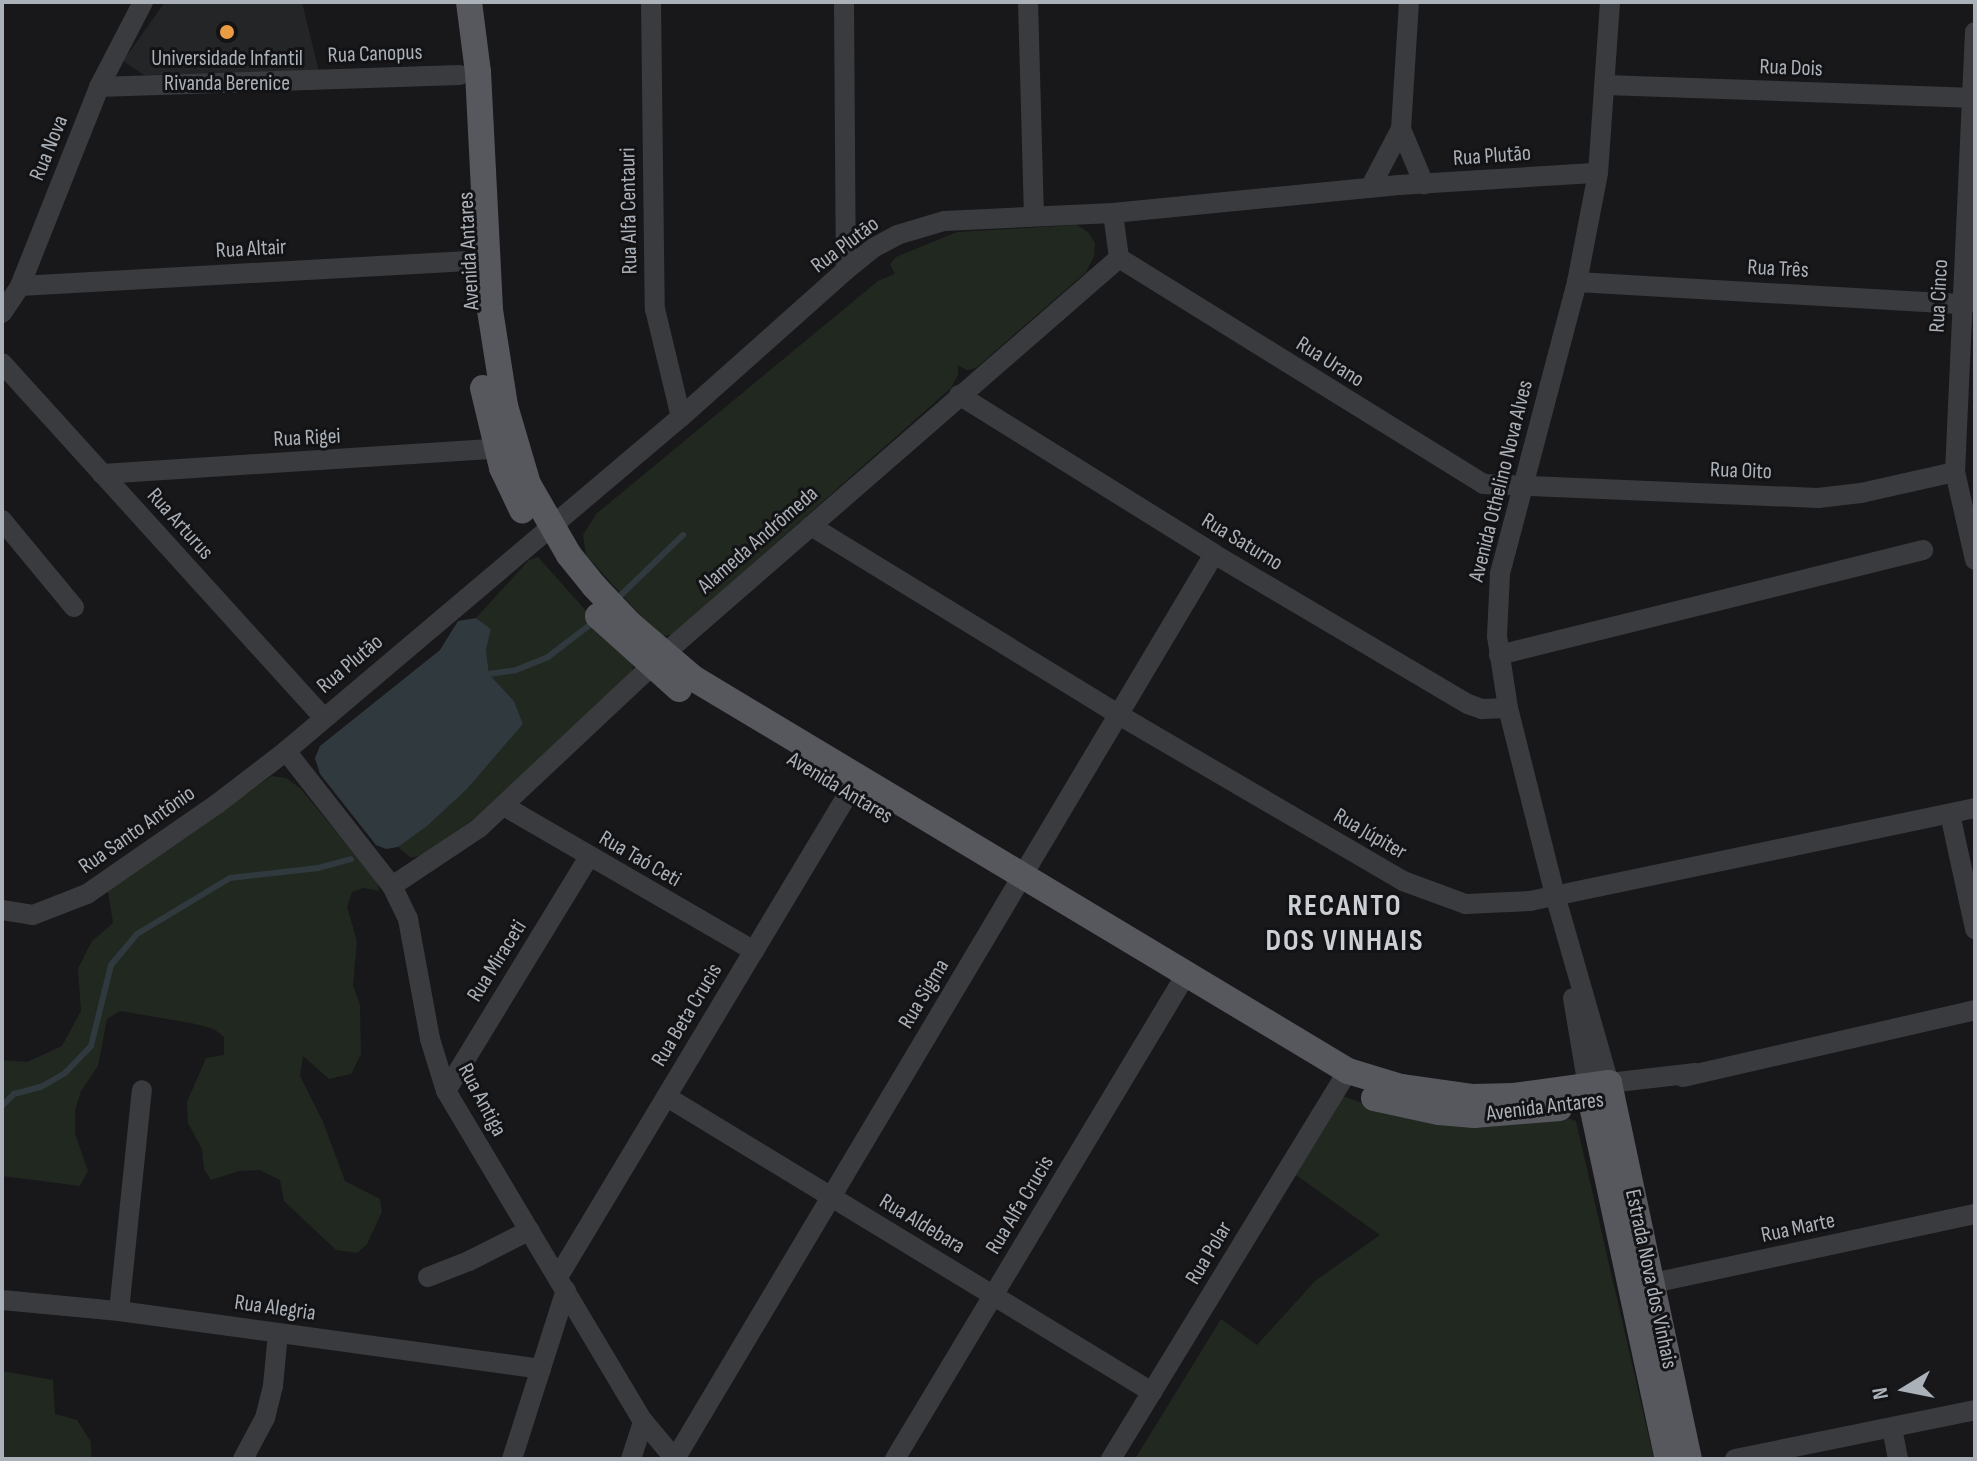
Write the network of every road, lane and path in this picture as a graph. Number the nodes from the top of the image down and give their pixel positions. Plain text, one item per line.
1 (143, 2) edge
2 (651, 2) edge
3 (844, 2) edge
4 (1028, 2) edge
5 (1409, 2) edge
6 (1610, 2) edge
7 (461, 4) edge
8 (1975, 32) edge
9 (460, 75) junction
10 (1605, 85) junction
11 (99, 87) junction
12 (1974, 98) edge
13 (1401, 129) junction
14 (1598, 173) junction
15 (1424, 184) junction
16 (1370, 188) junction
17 (1113, 213) junction
18 (1034, 216) junction
19 (1119, 258) junction
20 (477, 260) junction
21 (846, 270) junction
22 (1577, 282) junction
23 (20, 286) junction
24 (1969, 302) edge
25 (2, 313) edge
26 (2, 363) edge
27 (959, 395) junction
28 (681, 417) junction
29 (506, 449) junction
30 (1955, 472) junction
31 (102, 474) junction
32 (1523, 486) junction
33 (2, 520) edge
34 (811, 526) junction
35 (1970, 527) edge
36 (544, 532) junction
37 (1923, 550) dead end
38 (1214, 554) junction
39 (1975, 560) edge
40 (74, 607) dead end
41 (1499, 655) junction
42 (657, 660) junction
43 (1508, 708) junction
44 (1119, 715) junction
45 (324, 718) junction
46 (286, 751) junction
47 (853, 786) junction
48 (504, 806) junction
49 (1975, 808) edge
50 (1950, 814) junction
51 (589, 857) junction
52 (1017, 885) junction
53 (392, 886) junction
54 (1555, 895) junction
55 (2, 910) edge
56 (1975, 929) edge
57 (754, 951) junction
58 (1181, 984) junction
59 (1975, 1010) edge
60 (1343, 1078) junction
61 (142, 1090) dead end
62 (446, 1091) junction
63 (1600, 1093) junction
64 (667, 1097) junction
65 (831, 1197) junction
66 (1975, 1214) edge
67 (530, 1230) junction
68 (428, 1277) dead end
69 (562, 1283) junction
70 (1641, 1286) junction
71 (993, 1296) junction
72 (2, 1300) edge
73 (119, 1311) junction
74 (278, 1333) junction
75 (541, 1369) junction
76 (1152, 1392) junction
77 (1975, 1410) edge
78 (643, 1421) junction
79 (1892, 1428) junction
80 (243, 1459) edge
81 (512, 1459) edge
82 (631, 1459) edge
83 (675, 1459) edge
84 (895, 1459) edge
85 (1111, 1459) edge
86 (1668, 1459) edge
87 (1689, 1459) edge
88 (1735, 1459) edge
89 (1898, 1459) edge

1 - 11 street, Rua Nova
2 - 28 street, Rua Alfa Centauri
3 - 21 street
4 - 18 street
5 - 13 street
6 - 10 street, Avenida Othelino Nova Alves
7 - 9 main road, Avenida Antares
7 - 20 main road, Avenida Antares
8 - 12 street, Rua Cinco
9 - 11 street, Rua Canopus
9 - 20 main road, Avenida Antares
10 - 12 street, Rua Dois
10 - 14 street, Avenida Othelino Nova Alves
11 - 23 street, Rua Nova
12 - 24 street, Rua Cinco
13 - 15 street
13 - 16 street
14 - 15 street, Rua Plutão
14 - 22 street, Avenida Othelino Nova Alves
15 - 16 street, Rua Plutão
16 - 17 street, Rua Plutão
17 - 18 street, Rua Plutão
17 - 19 street
18 - 21 street, Rua Plutão
19 - 27 street, Alameda Andrômeda
19 - 32 street, Rua Urano
20 - 23 street, Rua Altair
20 - 29 main road, Avenida Antares
21 - 28 street, Rua Plutão
22 - 24 street, Rua Três
22 - 32 street, Avenida Othelino Nova Alves
23 - 25 street, Rua Nova
24 - 30 street, Rua Cinco
26 - 31 street, Rua Arturus
27 - 34 street, Alameda Andrômeda
27 - 38 street, Rua Saturno
28 - 36 street, Rua Plutão
29 - 31 street, Rua Rigei
29 - 36 main road, Avenida Antares
30 - 32 street, Rua Oito
30 - 35 street, Rua Cinco
31 - 45 street, Rua Arturus
32 - 41 street, Avenida Othelino Nova Alves
33 - 40 street
34 - 42 street, Alameda Andrômeda
34 - 44 street, Rua Júpiter
35 - 39 street, Rua Cinco
36 - 42 main road, Avenida Antares
36 - 45 street, Rua Plutão
37 - 41 street
38 - 43 street, Rua Saturno
38 - 44 street, Rua Sigma
41 - 43 street, Avenida Othelino Nova Alves
42 - 47 main road, Avenida Antares
42 - 48 street, Alameda Andrômeda
43 - 54 street, Avenida Othelino Nova Alves
44 - 52 street, Rua Sigma
44 - 54 street, Rua Júpiter
45 - 46 street, Rua Plutão
46 - 53 street, Rua Antiga
46 - 55 street, Rua Santo Antônio
47 - 52 main road, Avenida Antares
47 - 57 street, Rua Beta Crucis
48 - 51 street, Rua Taó Ceti
48 - 53 street, Alameda Andrômeda
49 - 50 street, Rua Júpiter
50 - 54 street, Rua Júpiter
50 - 56 street
51 - 57 street, Rua Taó Ceti
51 - 62 street, Rua Miraceti
52 - 58 main road, Avenida Antares
52 - 65 street, Rua Sigma
53 - 62 street, Rua Antiga
54 - 63 street, Avenida Othelino Nova Alves
57 - 64 street, Rua Beta Crucis
58 - 60 main road, Avenida Antares
58 - 71 street, Rua Alfa Crucis
59 - 63 street, Avenida Antares
60 - 63 main road, Avenida Antares
60 - 76 street, Rua Polar
61 - 73 street
62 - 67 street, Rua Antiga
63 - 70 main road, Estrada Nova dos Vinhais
64 - 65 street, Rua Aldebara
64 - 69 street, Rua Beta Crucis
65 - 71 street, Rua Aldebara
65 - 83 street, Rua Sigma
66 - 70 street, Rua Marte
67 - 68 street
67 - 69 street, Rua Antiga
69 - 75 street, Rua Beta Crucis
69 - 78 street, Rua Antiga
70 - 86 main road, Estrada Nova dos Vinhais
70 - 87 main road, Estrada Nova dos Vinhais
71 - 76 street, Rua Aldebara
71 - 84 street, Rua Alfa Crucis
72 - 73 street, Rua Alegria
73 - 74 street, Rua Alegria
74 - 75 street, Rua Alegria
74 - 80 street
75 - 81 street, Rua Beta Crucis
76 - 85 street, Rua Polar
77 - 79 street
78 - 82 street
78 - 83 street, Rua Antiga
79 - 88 street
79 - 89 street

